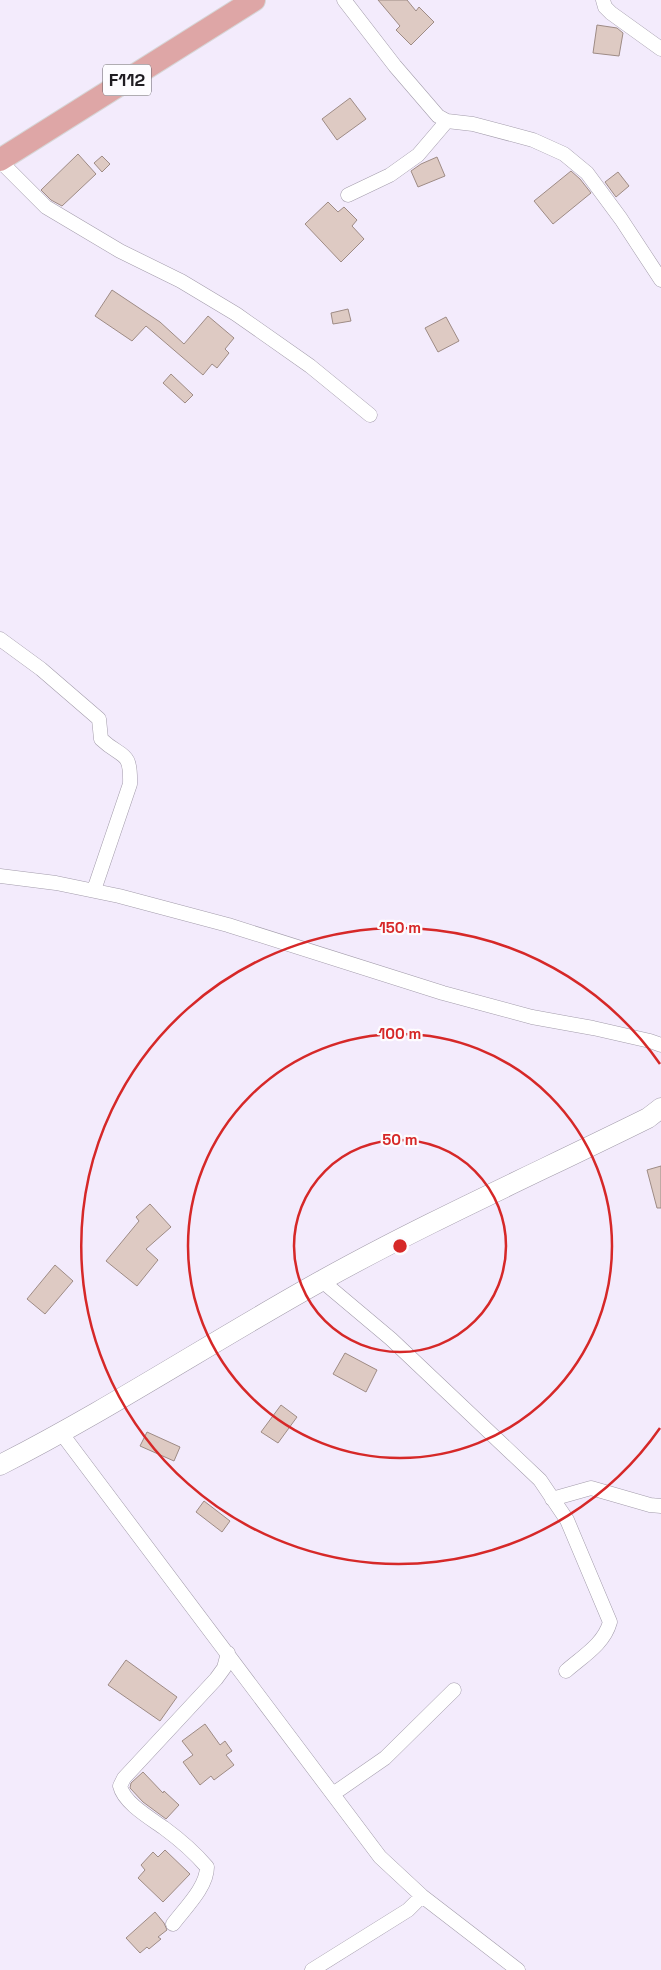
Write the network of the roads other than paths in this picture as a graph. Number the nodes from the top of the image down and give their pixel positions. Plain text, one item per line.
1 (254, 0) edge
2 (344, 0) edge
3 (603, 0) edge
4 (661, 49) edge
5 (447, 121) junction
6 (0, 161) edge
7 (348, 195) dead end
8 (661, 280) edge
9 (370, 415) dead end
10 (0, 639) edge
11 (0, 876) edge
12 (94, 890) junction
13 (661, 1045) edge
14 (661, 1108) edge
15 (322, 1281) junction
16 (62, 1434) junction
17 (0, 1465) edge
18 (552, 1499) junction
19 (661, 1506) edge
20 (228, 1653) junction
21 (566, 1671) dead end
22 (454, 1690) dead end
23 (333, 1794) junction
24 (422, 1896) junction
25 (173, 1924) dead end
26 (312, 1970) edge
27 (518, 1970) edge

1 - 6 main road, F112
2 - 5 street
3 - 4 street
5 - 7 street
5 - 8 street
6 - 9 street
10 - 12 street
11 - 12 street
12 - 13 street
14 - 15 street
15 - 16 street
15 - 18 street
16 - 17 street
16 - 20 street
18 - 19 street
18 - 21 street
20 - 23 street
20 - 25 street
22 - 23 street
23 - 24 street
24 - 26 street
24 - 27 street

